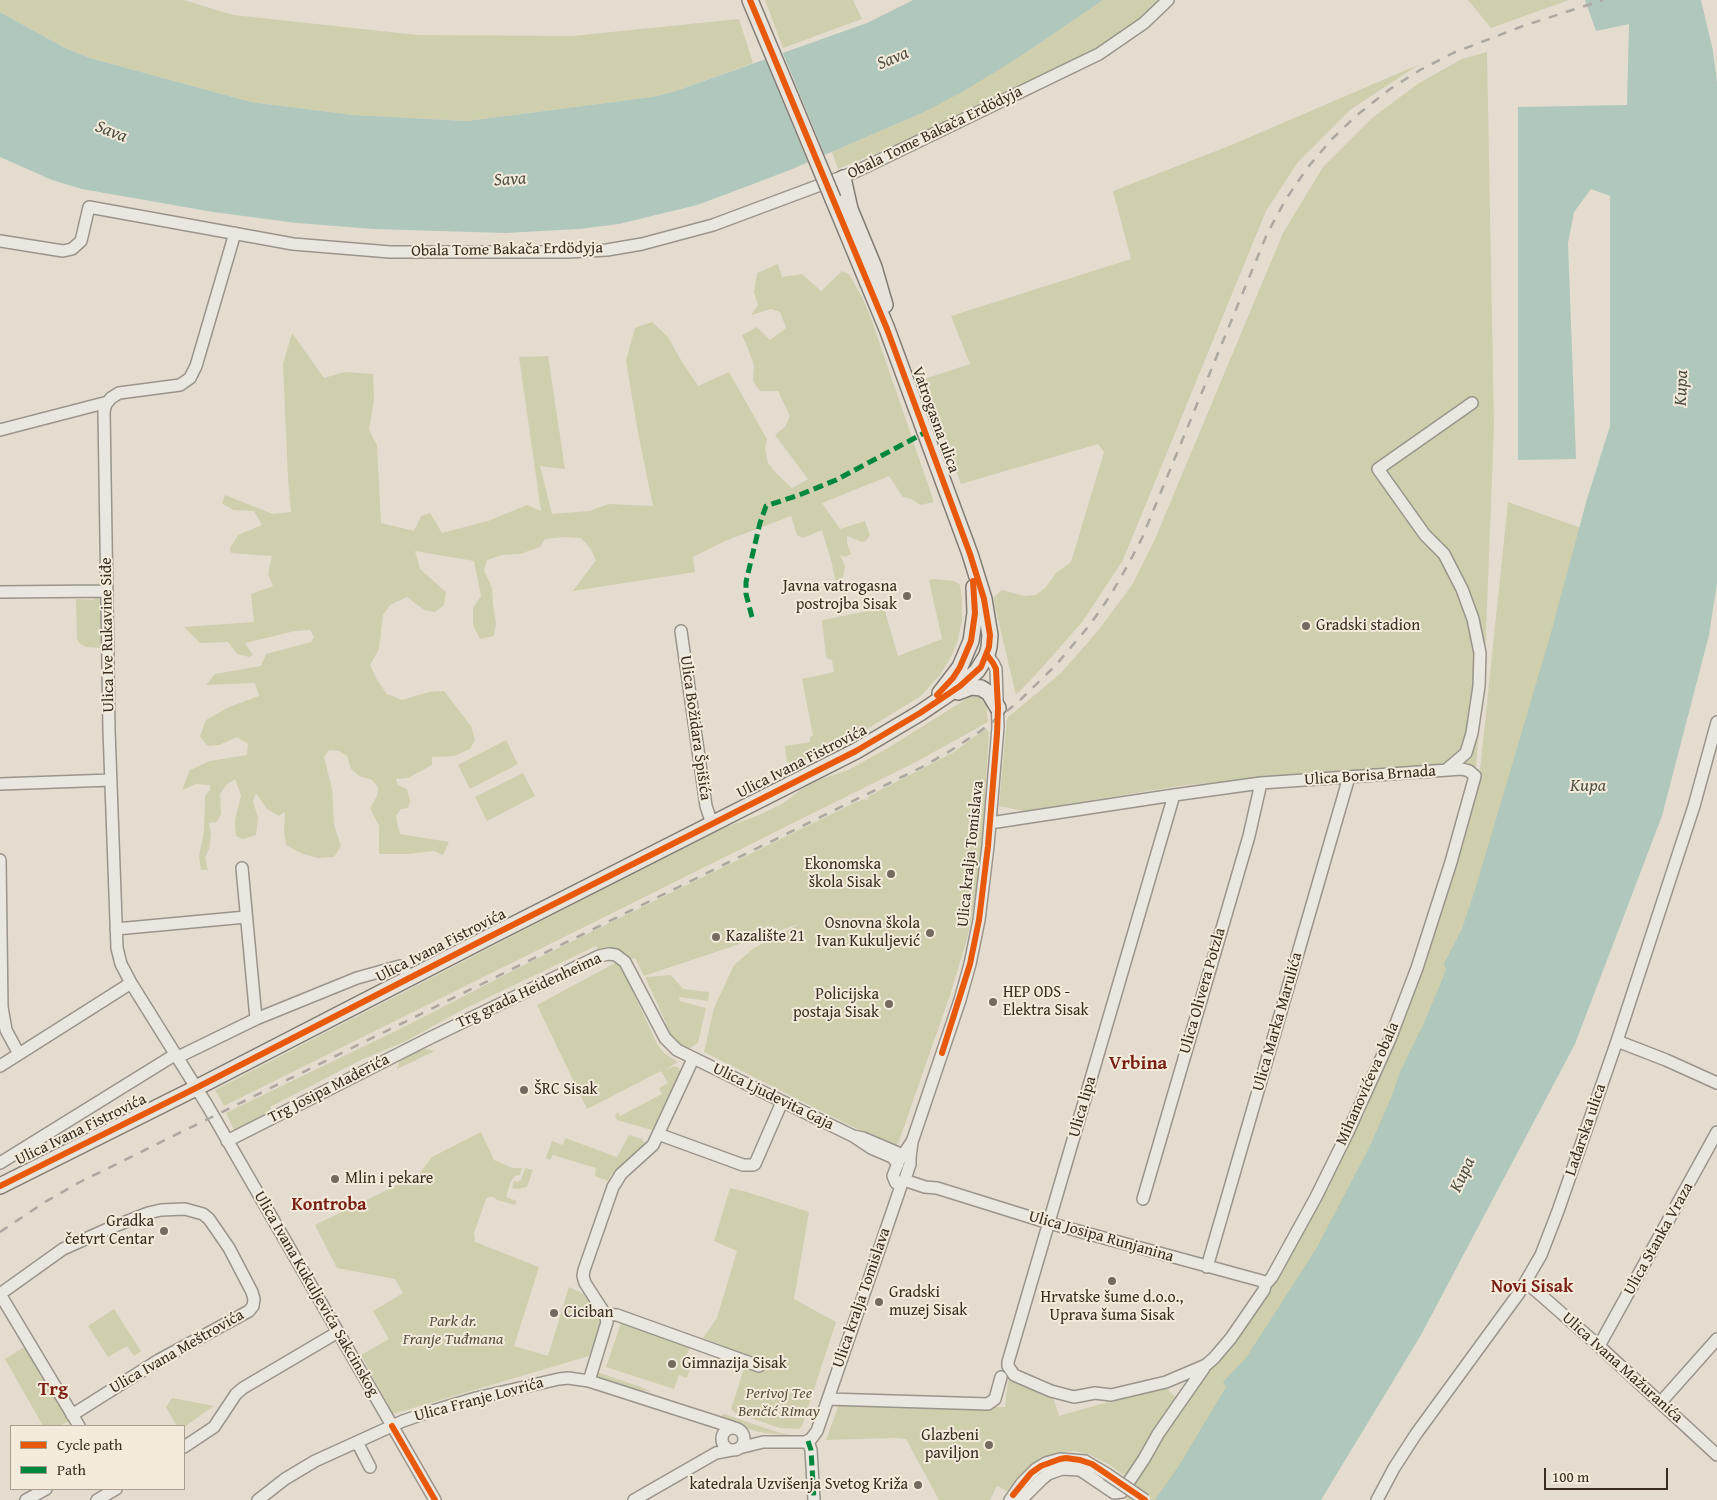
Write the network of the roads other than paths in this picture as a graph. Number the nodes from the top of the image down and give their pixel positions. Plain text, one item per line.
1 (750, 0) edge
2 (1168, 0) edge
3 (842, 178) junction
4 (235, 233) junction
5 (0, 241) edge
6 (887, 329) junction
7 (108, 402) junction
8 (1472, 403) dead end
9 (0, 430) edge
10 (970, 554) junction
11 (107, 591) junction
12 (0, 592) edge
13 (681, 631) dead end
14 (987, 655) junction
15 (944, 696) junction
16 (998, 708) junction
17 (920, 713) junction
18 (1717, 722) edge
19 (1445, 771) junction
20 (1349, 777) junction
21 (111, 780) junction
22 (1261, 783) junction
23 (0, 784) edge
24 (1174, 795) junction
25 (990, 823) junction
26 (712, 824) junction
27 (0, 860) edge
28 (242, 868) dead end
29 (246, 917) junction
30 (116, 929) junction
31 (406, 972) junction
32 (131, 983) junction
33 (256, 1019) junction
34 (430, 1038) joint
35 (1617, 1041) junction
36 (19, 1054) junction
37 (177, 1055) junction
38 (693, 1059) junction
39 (0, 1066) edge
40 (1717, 1083) edge
41 (196, 1088) junction
42 (782, 1102) junction
43 (1717, 1132) edge
44 (658, 1134) junction
45 (227, 1141) junction
46 (904, 1159) junction
47 (0, 1163) edge
48 (901, 1179) junction
49 (0, 1186) edge
50 (1143, 1199) dead end
51 (1049, 1223) junction
52 (1207, 1267) junction
53 (1526, 1282) junction
54 (1265, 1285) junction
55 (0, 1294) edge
56 (605, 1314) junction
57 (338, 1332) junction
58 (1717, 1338) edge
59 (1599, 1346) junction
60 (1008, 1362) joint
61 (1206, 1365) junction
62 (759, 1366) dead end
63 (1001, 1377) dead end
64 (588, 1381) junction
65 (1167, 1382) junction
66 (828, 1399) junction
67 (1181, 1400) junction
68 (1661, 1402) junction
69 (72, 1414) junction
70 (713, 1422) junction
71 (78, 1425) edge
72 (392, 1426) junction
73 (737, 1430) junction
74 (722, 1439) junction
75 (808, 1441) junction
76 (357, 1442) junction
77 (762, 1442) junction
78 (185, 1447) edge
79 (735, 1449) junction
80 (716, 1453) junction
81 (1717, 1455) edge
82 (370, 1466) dead end
83 (44, 1490) edge
84 (114, 1490) edge
85 (1014, 1498) edge
86 (26, 1500) edge
87 (96, 1500) edge
88 (258, 1500) edge
89 (435, 1500) edge
90 (634, 1500) edge
91 (814, 1500) edge
92 (1145, 1500) edge
93 (1377, 1500) edge

1 - 6 main road, Vatrogasna ulica, bridge
2 - 3 street, Obala Tome Bakača Erdödyja
3 - 4 street, Obala Tome Bakača Erdödyja
3 - 6 main road
4 - 5 street, Obala Tome Bakača Erdödyja
4 - 7 street
6 - 10 main road, Vatrogasna ulica
7 - 9 street
7 - 11 street, Ulica Ive Rukavine Siđe
8 - 19 street, Ulica Borisa Brnada
10 - 14 main road, Vatrogasna ulica
10 - 17 main road
11 - 12 street
11 - 21 street, Ulica Ive Rukavine Siđe
13 - 26 street, Ulica Božidara Špišića
14 - 15 main road
14 - 16 street, Ulica kralja Tomislava
15 - 16 main road
15 - 17 main road
16 - 25 street, Ulica kralja Tomislava
17 - 26 main road, Ulica Ivana Fistrovića
18 - 35 street, Lađarska ulica
19 - 20 street, Ulica Borisa Brnada
19 - 54 street, Mihanovićeva obala
20 - 22 street, Ulica Borisa Brnada
20 - 52 street, Ulica Marka Marulića
21 - 23 street
21 - 30 street, Ulica Ive Rukavine Siđe
22 - 24 street, Ulica Borisa Brnada
22 - 50 street, Ulica Olivera Potzla
24 - 25 street, Ulica Borisa Brnada
24 - 51 street, Ulica lipa
25 - 46 street, Ulica kralja Tomislava
26 - 31 main road, Ulica Ivana Fistrovića
27 - 36 street
28 - 29 street
29 - 30 street
29 - 33 street
30 - 32 street, Ulica Ive Rukavine Siđe
31 - 33 street, Ulica Ivana Fistrovića
31 - 41 main road, Ulica Ivana Fistrovića
32 - 36 street
32 - 37 street, Ulica Ive Rukavine Siđe
33 - 37 street, Ulica Ivana Fistrovića
34 - 38 street, Trg grada Heidenheima
34 - 45 street, Trg Josipa Mađerića
35 - 40 street
35 - 53 street, Lađarska ulica
36 - 39 street
37 - 41 street, Ulica Ive Rukavine Siđe
37 - 47 street, Ulica Ivana Fistrovića
38 - 42 street, Ulica Ljudevita Gaja
38 - 44 street
41 - 45 street, Ulica Ivana Kukuljevića Sakcinskog
41 - 49 main road, Ulica Ivana Fistrovića
42 - 44 street
42 - 46 street, Ulica Ljudevita Gaja
43 - 59 street, Ulica Stanka Vraza
44 - 56 street
45 - 57 street, Ulica Ivana Kukuljevića Sakcinskog
46 - 48 street, Ulica kralja Tomislava
48 - 51 street, Ulica Josipa Runjanina
48 - 66 street, Ulica kralja Tomislava
51 - 52 street, Ulica Josipa Runjanina
51 - 60 street, Ulica lipa
52 - 54 street, Ulica Josipa Runjanina
53 - 59 street, Ulica Ivana Mažuranića
53 - 93 street, Lađarska ulica
54 - 61 street, Mihanovićeva obala
55 - 69 street
55 - 69 street, Ulica Ivana Meštrovića
56 - 62 street
56 - 64 street
57 - 72 street, Ulica Ivana Kukuljevića Sakcinskog
57 - 78 street
58 - 68 street
59 - 68 street, Ulica Ivana Mažuranića
60 - 65 street, Mihanovićeva obala
61 - 65 street, Mihanovićeva obala
61 - 67 street, Mihanovićeva obala
63 - 66 street
64 - 70 street, Ulica Franje Lovrića
64 - 72 street, Ulica Franje Lovrića
65 - 67 street
66 - 75 street, Ulica kralja Tomislava
67 - 85 street, Mihanovićeva obala
68 - 81 street, Ulica Ivana Mažuranića
69 - 71 street
70 - 73 street, Ulica Franje Lovrića
70 - 74 street
72 - 76 street, Ulica Franje Lovrića
72 - 89 street, Ulica Ivana Kukuljevića Sakcinskog
73 - 74 street
73 - 77 street, Ulica Franje Lovrića
73 - 79 street
74 - 79 street
74 - 80 street
75 - 77 street
75 - 91 street
76 - 82 street
76 - 88 street, Ulica Franje Lovrića
77 - 79 street
79 - 80 street
80 - 90 street
83 - 86 street
84 - 87 street
85 - 92 street, bridge

